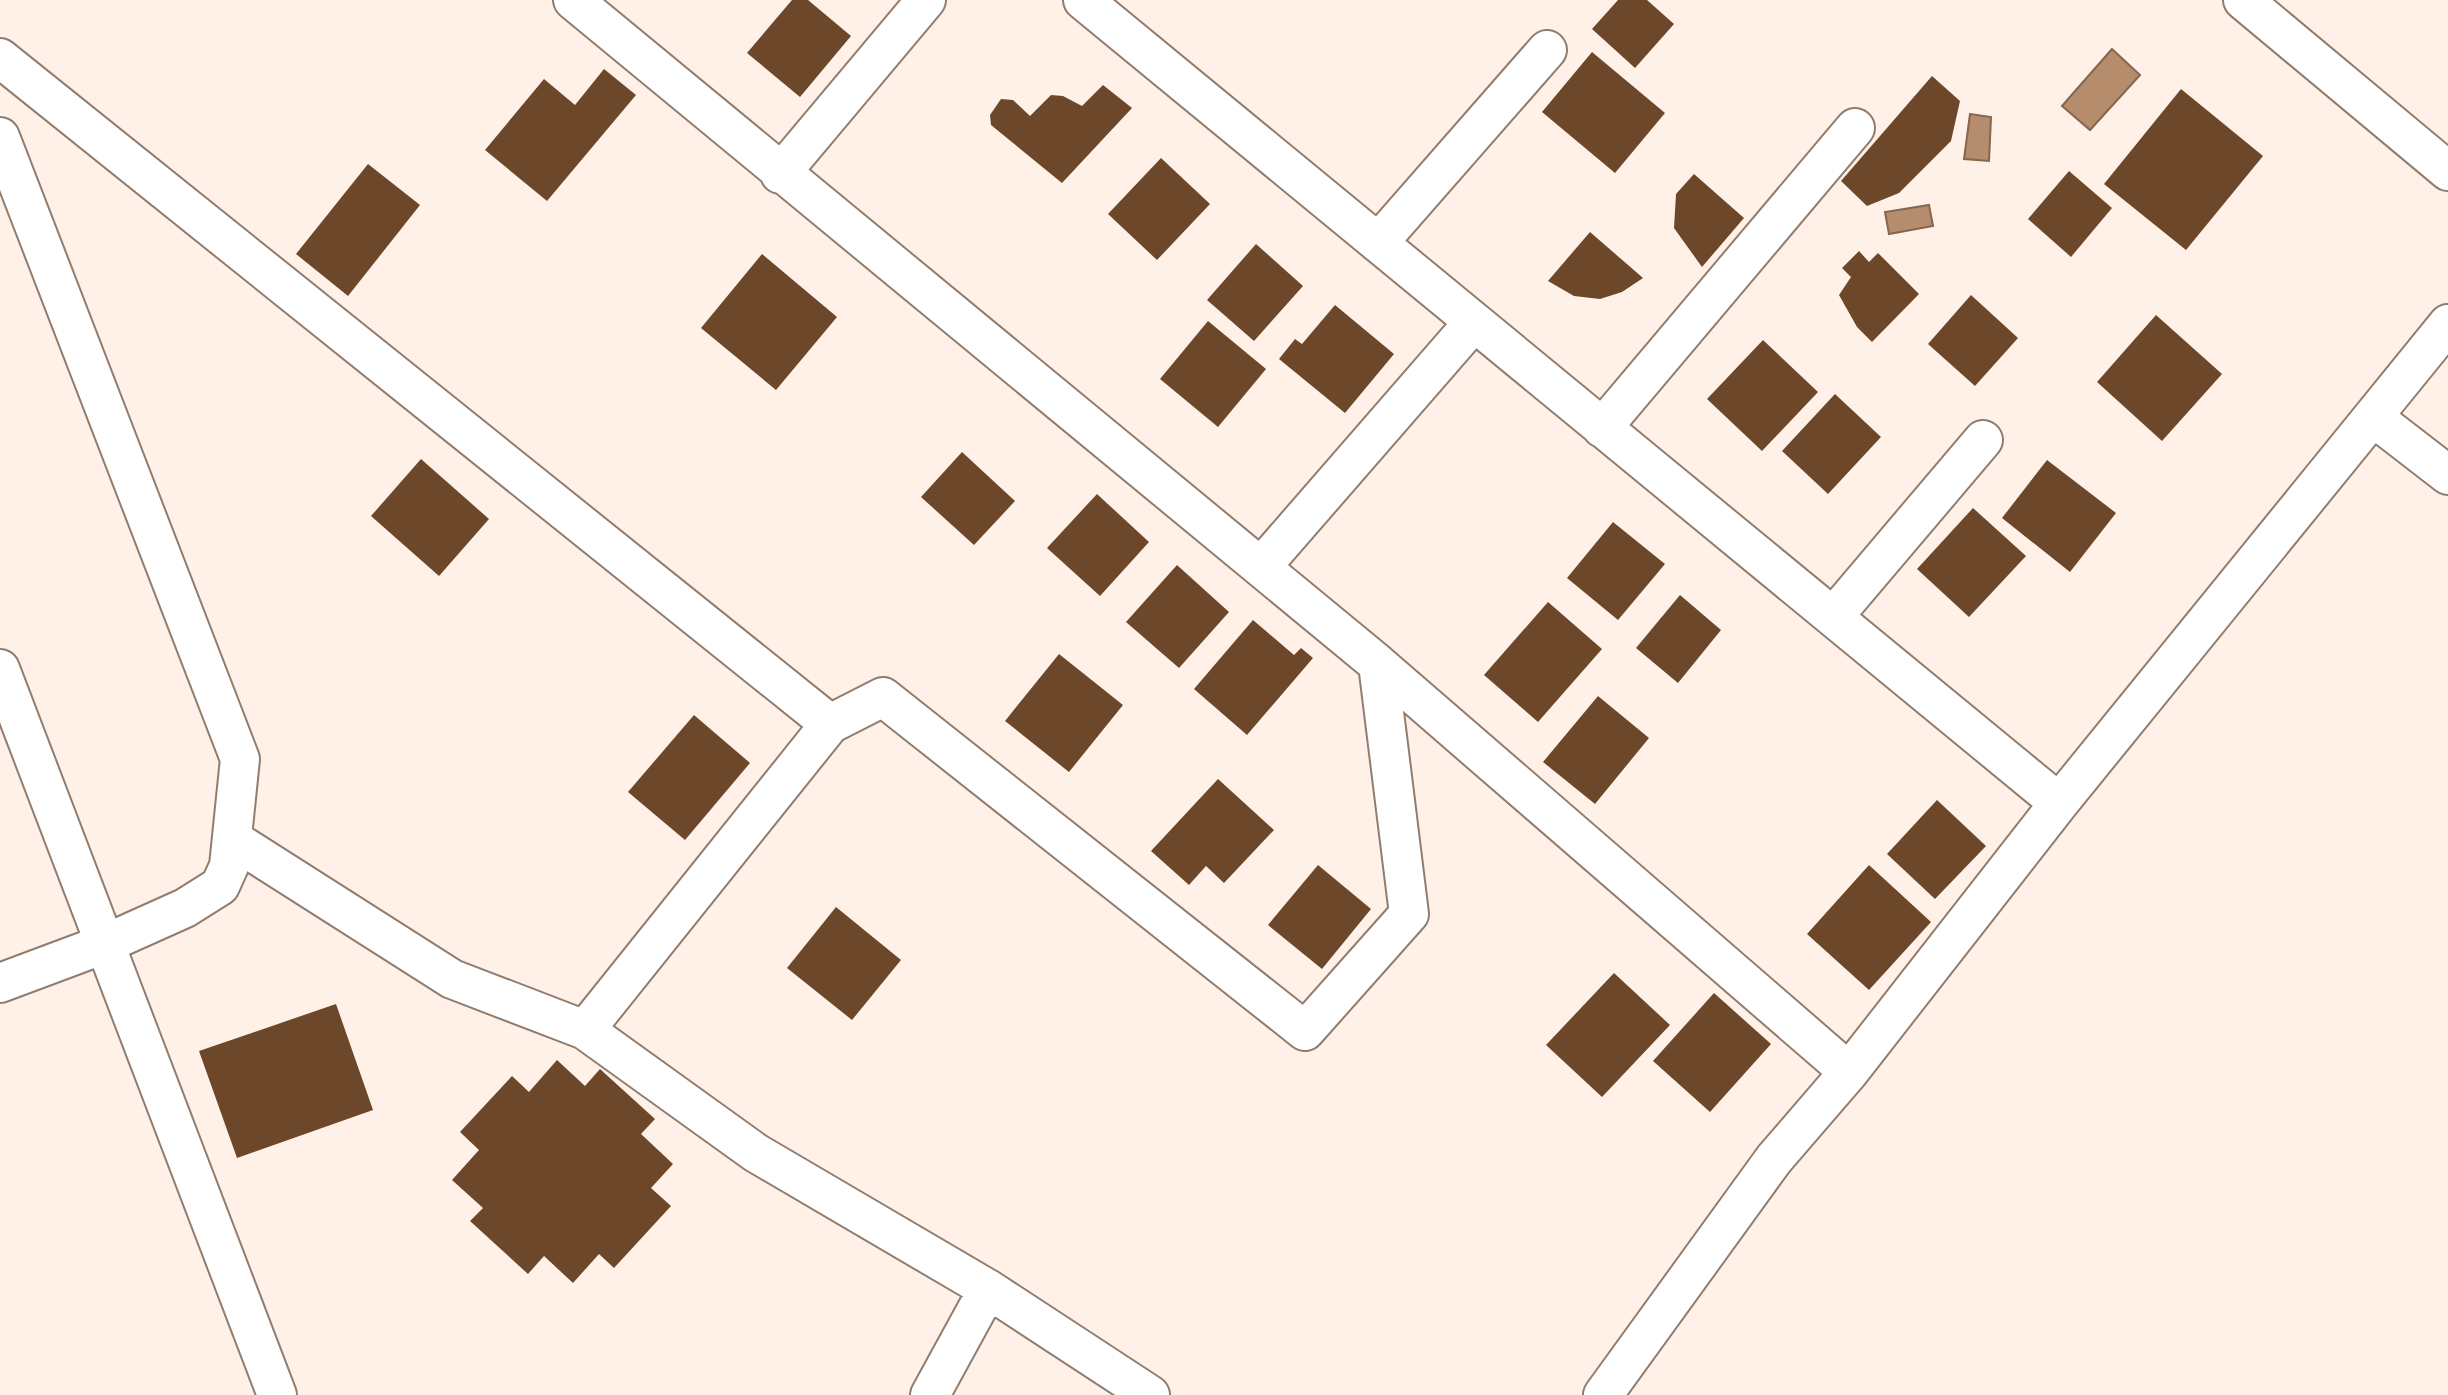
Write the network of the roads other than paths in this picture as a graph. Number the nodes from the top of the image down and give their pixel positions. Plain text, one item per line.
1 (573, 0) edge
2 (926, 0) edge
3 (1083, 0) edge
4 (2243, 0) edge
5 (1547, 50) dead end
6 (0, 58) edge
7 (1855, 128) dead end
8 (0, 137) edge
9 (2448, 171) edge
10 (780, 174) junction
11 (1378, 243) junction
12 (1474, 323) junction
13 (2448, 324) edge
14 (2372, 416) junction
15 (1602, 428) junction
16 (1983, 440) dead end
17 (2448, 475) edge
18 (1261, 567) junction
19 (1833, 617) junction
20 (1378, 664) junction
21 (0, 669) edge
22 (830, 724) junction
23 (2059, 803) junction
24 (232, 839) junction
25 (107, 943) junction
26 (0, 984) edge
27 (585, 1030) junction
28 (1849, 1072) junction
29 (988, 1289) junction
30 (277, 1395) edge
31 (930, 1395) edge
32 (1150, 1395) edge
33 (1603, 1395) edge

1 - 10 street
2 - 10 street
3 - 11 street
4 - 9 street
5 - 11 street
6 - 22 street
7 - 15 street
8 - 24 street
10 - 18 street
11 - 12 street
12 - 15 street
12 - 18 street
13 - 14 street
14 - 17 street
14 - 23 street
15 - 19 street
16 - 19 street
18 - 20 street
19 - 23 street
20 - 22 street
20 - 28 street
21 - 25 street
22 - 27 street
23 - 28 street
24 - 25 street
24 - 27 street
25 - 26 street
25 - 30 street
27 - 29 street
28 - 33 street
29 - 31 street
29 - 32 street

